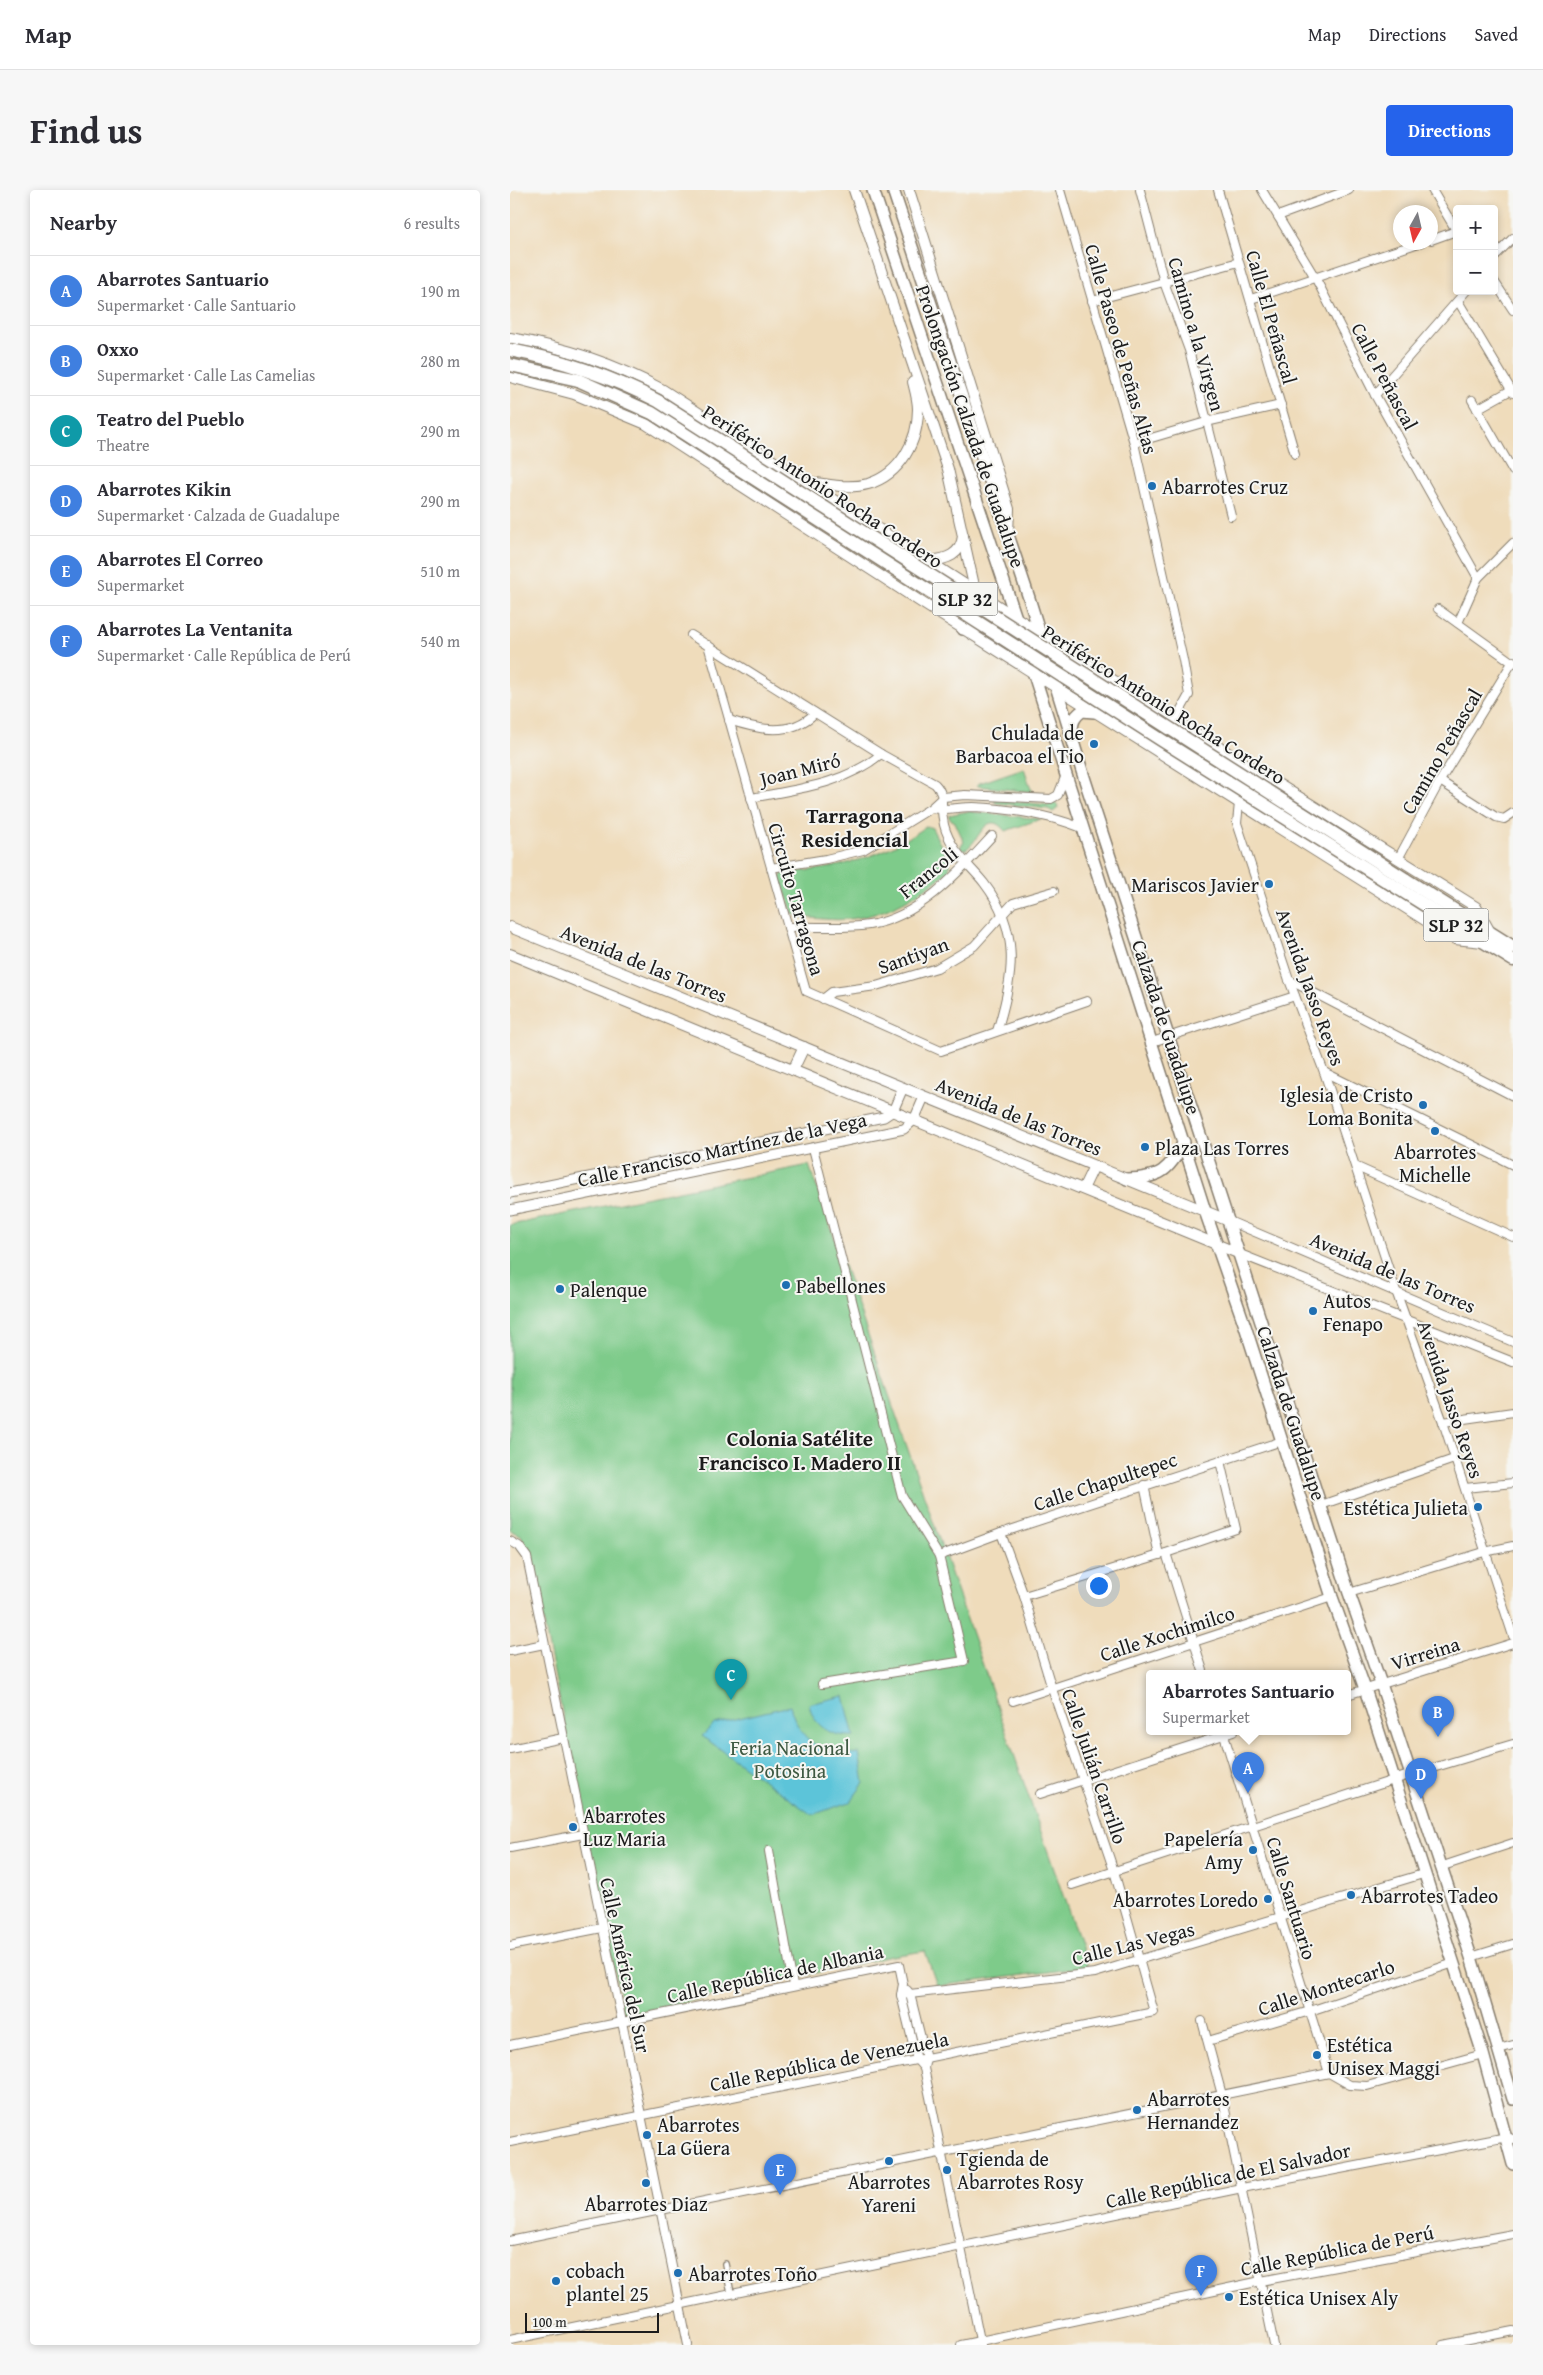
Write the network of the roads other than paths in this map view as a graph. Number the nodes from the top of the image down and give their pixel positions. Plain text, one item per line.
1 (854, 190) edge
2 (873, 190) edge
3 (893, 190) edge
4 (909, 190) edge
5 (1060, 190) edge
6 (1140, 190) edge
7 (1218, 190) edge
8 (1262, 190) edge
9 (1349, 190) edge
10 (1432, 190) edge
11 (1278, 216) junction
12 (1453, 226) edge
13 (1453, 232) edge
14 (1438, 237) edge
15 (1513, 238) edge
16 (1399, 250) edge
17 (1498, 253) edge
18 (1240, 262) junction
19 (1316, 279) junction
20 (1164, 282) junction
21 (1498, 287) edge
22 (1463, 295) edge
23 (1251, 298) junction
24 (1092, 301) junction
25 (1458, 301) junction
26 (1513, 310) edge
27 (510, 338) edge
28 (906, 346) junction
29 (510, 350) edge
30 (510, 365) edge
31 (510, 378) edge
32 (1512, 392) edge
33 (1376, 395) junction
34 (1472, 400) dead end
35 (1280, 405) junction
36 (1477, 408) junction
37 (1206, 422) junction
38 (1134, 443) junction
39 (1295, 454) dead end
40 (1513, 471) edge
41 (804, 481) junction
42 (1231, 516) dead end
43 (963, 532) junction
44 (1007, 535) junction
45 (1513, 542) edge
46 (930, 561) junction
47 (949, 573) junction
48 (1478, 578) junction
49 (976, 590) junction
50 (1029, 598) junction
51 (924, 604) junction
52 (1438, 609) dead end
53 (1015, 615) junction
54 (1458, 623) junction
55 (963, 629) junction
56 (1039, 630) junction
57 (691, 635) dead end
58 (708, 645) junction
59 (1078, 656) junction
60 (1513, 662) edge
61 (1049, 664) junction
62 (1034, 674) junction
63 (1117, 681) junction
64 (1056, 687) junction
65 (815, 712) junction
66 (1094, 712) junction
67 (729, 720) junction
68 (1176, 720) junction
69 (1072, 737) junction
70 (881, 754) junction
71 (1066, 773) junction
72 (1440, 781) junction
73 (958, 795) junction
74 (989, 796) junction
75 (942, 797) junction
76 (751, 798) junction
77 (1239, 803) junction
78 (931, 808) junction
79 (959, 808) junction
80 (989, 809) junction
81 (942, 810) junction
82 (1513, 813) edge
83 (1084, 830) junction
84 (992, 836) dead end
85 (1398, 859) junction
86 (967, 863) junction
87 (771, 868) junction
88 (1402, 884) junction
89 (1054, 891) dead end
90 (1002, 913) junction
91 (510, 927) edge
92 (788, 927) junction
93 (1488, 938) junction
94 (1512, 945) edge
95 (510, 954) edge
96 (1513, 960) edge
97 (1289, 980) junction
98 (1295, 996) junction
99 (823, 999) junction
100 (1087, 1002) dead end
101 (997, 1031) junction
102 (1169, 1036) junction
103 (1152, 1042) junction
104 (804, 1047) junction
105 (793, 1070) junction
106 (1324, 1072) junction
107 (903, 1088) junction
108 (1513, 1096) edge
109 (924, 1097) junction
110 (892, 1111) junction
111 (914, 1120) junction
112 (810, 1133) junction
113 (1184, 1142) junction
114 (813, 1148) junction
115 (1513, 1165) edge
116 (1094, 1166) junction
117 (1357, 1167) junction
118 (1127, 1179) junction
119 (1083, 1189) junction
120 (510, 1193) edge
121 (510, 1210) edge
122 (1205, 1211) junction
123 (1230, 1221) junction
124 (1513, 1237) edge
125 (1218, 1245) junction
126 (1240, 1254) junction
127 (1397, 1294) junction
128 (1406, 1318) junction
129 (1260, 1321) junction
130 (1245, 1326) junction
131 (1513, 1342) edge
132 (1513, 1362) edge
133 (1513, 1412) edge
134 (1443, 1422) junction
135 (1282, 1441) junction
136 (1454, 1459) junction
137 (1220, 1461) junction
138 (1513, 1483) edge
139 (1144, 1485) junction
140 (1465, 1488) junction
141 (1321, 1505) junction
142 (1001, 1533) junction
143 (510, 1541) edge
144 (1513, 1546) edge
145 (1484, 1552) junction
146 (1163, 1554) junction
147 (939, 1556) junction
148 (1349, 1593) junction
149 (1024, 1596) junction
150 (1332, 1597) junction
151 (1513, 1636) edge
152 (1194, 1641) junction
153 (1513, 1643) edge
154 (544, 1644) junction
155 (510, 1651) edge
156 (1203, 1670) edge
157 (822, 1684) dead end
158 (1381, 1684) junction
159 (1052, 1688) junction
160 (1365, 1690) junction
161 (1351, 1694) edge
162 (1013, 1701) dead end
163 (1217, 1735) edge
164 (1224, 1735) edge
165 (563, 1738) junction
166 (1513, 1744) edge
167 (510, 1749) edge
168 (1409, 1775) junction
169 (1394, 1780) junction
170 (1082, 1781) junction
171 (1040, 1794) dead end
172 (1252, 1826) junction
173 (583, 1834) junction
174 (1513, 1843) edge
175 (510, 1848) edge
176 (769, 1851) dead end
177 (1440, 1867) junction
178 (1114, 1871) junction
179 (1424, 1874) junction
180 (1072, 1885) dead end
181 (1281, 1918) junction
182 (602, 1928) junction
183 (1513, 1944) edge
184 (510, 1946) edge
185 (1471, 1957) junction
186 (1140, 1961) junction
187 (1454, 1963) junction
188 (903, 1984) junction
189 (793, 1985) junction
190 (910, 1994) junction
191 (901, 1996) junction
192 (1310, 2011) junction
193 (1154, 2012) joint
194 (1202, 2021) dead end
195 (621, 2022) junction
196 (1208, 2040) junction
197 (510, 2044) edge
198 (1513, 2045) edge
199 (1499, 2049) junction
200 (1482, 2054) junction
201 (926, 2058) junction
202 (917, 2060) junction
203 (924, 2068) junction
204 (1328, 2074) junction
205 (1222, 2095) junction
206 (1513, 2099) edge
207 (640, 2115) junction
208 (1510, 2138) edge
209 (510, 2142) edge
210 (941, 2151) junction
211 (1513, 2164) edge
212 (1242, 2188) junction
213 (660, 2210) junction
214 (1513, 2234) edge
215 (510, 2241) edge
216 (961, 2247) junction
217 (725, 2264) dead end
218 (1261, 2281) junction
219 (731, 2293) junction
220 (679, 2303) junction
221 (1513, 2331) edge
222 (510, 2340) edge
223 (981, 2343) edge
224 (688, 2345) edge
225 (961, 2345) edge
226 (1274, 2345) edge
227 (1443, 2345) edge

1 - 28 main road
2 - 53 main road, Prolongación Calzada de Guadalupe
3 - 44 main road, Prolongación Calzada de Guadalupe
4 - 44 main road, Prolongación Calzada de Guadalupe
5 - 24 street, Calle Paseo de Peñas Altas
6 - 20 street, Camino a la Virgen
7 - 18 street, Calle El Peñascal
8 - 11 street, Calle Peñascal
9 - 11 street
10 - 12 street
11 - 19 street, Calle Peñascal
13 - 14 street
15 - 17 street
16 - 19 street
18 - 20 street
18 - 23 street, Calle El Peñascal
19 - 23 street
19 - 33 street, Calle Peñascal
20 - 24 street
20 - 37 street, Camino a la Virgen
21 - 26 street
22 - 25 street
23 - 35 street, Calle El Peñascal
24 - 38 street, Calle Paseo de Peñas Altas
25 - 32 street
25 - 33 street
27 - 41 main road
28 - 41 main road
28 - 43 main road
29 - 88 highway, Periférico Antonio Rocha Cordero / SLP 32, bridge
30 - 88 highway, Periférico Antonio Rocha Cordero / SLP 32, bridge
31 - 51 main road
32 - 36 street
33 - 48 street, Calle Peñascal
34 - 36 street
35 - 37 street
35 - 39 street, Calle El Peñascal
36 - 40 street
37 - 38 street
37 - 42 street, Camino a la Virgen
38 - 68 street, Calle Paseo de Peñas Altas
41 - 46 main road
43 - 46 main road
43 - 49 main road
44 - 50 main road, Prolongación Calzada de Guadalupe
45 - 48 street
46 - 47 main road
47 - 49 main road
47 - 51 main road
48 - 54 street
49 - 53 main road
50 - 53 main road
50 - 56 main road, Prolongación Calzada de Guadalupe
51 - 55 main road
52 - 54 street
53 - 55 main road
53 - 56 main road
53 - 62 main road, Prolongación Calzada de Guadalupe
54 - 60 street
55 - 62 main road
56 - 59 main road
56 - 61 main road, Prolongación Calzada de Guadalupe
57 - 58 street
58 - 65 street
58 - 67 street, Circuito Tarragona
59 - 61 main road
59 - 63 main road
60 - 72 street, Camino Peñascal
61 - 62 main road
61 - 64 main road, Prolongación Calzada de Guadalupe
62 - 64 main road
62 - 71 main road, Calzada de Guadalupe
63 - 66 main road
63 - 68 main road
64 - 66 main road
64 - 69 main road, Calzada de Guadalupe
65 - 67 street
65 - 70 street
66 - 69 main road
66 - 77 main road
67 - 76 street, Circuito Tarragona
68 - 85 main road
69 - 102 main road, Calzada de Guadalupe
70 - 75 street
70 - 76 street, Joan Miró
71 - 74 street
71 - 83 main road, Calzada de Guadalupe
72 - 82 street
72 - 85 street, Camino Peñascal
73 - 74 street
73 - 75 street
73 - 79 street
74 - 80 street
75 - 78 street
75 - 81 street
76 - 87 street, Circuito Tarragona
77 - 93 main road
77 - 97 street, Avenida Jasso Reyes
78 - 81 street
78 - 87 street
79 - 80 street
79 - 81 street
80 - 83 street
81 - 86 street
83 - 103 main road, Calzada de Guadalupe
84 - 86 street, Francoli
85 - 93 main road
86 - 90 street
86 - 92 street, Francoli
87 - 92 street, Circuito Tarragona
88 - 93 highway, SLP 32
89 - 90 street, Santiyan
90 - 99 street, Santiyan
90 - 101 street
91 - 104 main road, Avenida de las Torres
92 - 99 street, Circuito Tarragona
93 - 94 highway, SLP 32
93 - 96 highway, SLP 32
95 - 105 main road, Avenida de las Torres
97 - 98 street, Avenida Jasso Reyes
97 - 108 street
98 - 102 street
98 - 106 street, Avenida Jasso Reyes
99 - 101 street, Circuito Tarragona
100 - 101 street, Circuito Tarragona
102 - 103 street
102 - 123 main road, Calzada de Guadalupe
103 - 113 main road, Calzada de Guadalupe
104 - 105 main road
104 - 107 main road, Avenida de las Torres
105 - 110 main road, Avenida de las Torres
106 - 115 street
106 - 117 street, Avenida Jasso Reyes
107 - 109 main road, Avenida de las Torres
107 - 110 street, Calle Francisco Martínez de la Vega
109 - 111 street
109 - 116 main road, Avenida de las Torres
110 - 111 main road, Avenida de las Torres
110 - 112 street, Calle Francisco Martínez de la Vega
111 - 114 street, Calle Francisco Martínez de la Vega
111 - 119 main road, Avenida de las Torres
112 - 114 street
112 - 120 street, Calle Francisco Martínez de la Vega
113 - 118 main road
113 - 122 main road, Calzada de Guadalupe
114 - 121 street, Calle Francisco Martínez de la Vega
114 - 147 street
116 - 118 main road, Avenida de las Torres
116 - 119 main road
117 - 124 street
117 - 127 street, Avenida Jasso Reyes
118 - 122 main road, Avenida de las Torres
119 - 125 main road, Avenida de las Torres
122 - 123 main road, Avenida de las Torres
122 - 125 main road, Calzada de Guadalupe
123 - 126 main road, Calzada de Guadalupe
123 - 127 street, Avenida de las Torres
125 - 126 main road, Avenida de las Torres
125 - 130 main road, Calzada de Guadalupe
126 - 128 street, Avenida de las Torres
126 - 129 main road, Calzada de Guadalupe
127 - 128 street, Avenida Jasso Reyes
127 - 131 street, Avenida de las Torres
128 - 132 street, Avenida de las Torres
128 - 134 street, Avenida Jasso Reyes
129 - 130 main road
129 - 141 main road, Calzada de Guadalupe
130 - 135 main road, Calzada de Guadalupe
133 - 134 street
134 - 136 street, Avenida Jasso Reyes
135 - 137 street, Calle Chapultepec
135 - 150 main road, Calzada de Guadalupe
136 - 140 street, Avenida Jasso Reyes
136 - 141 street
137 - 139 street, Calle Chapultepec
137 - 146 street
138 - 140 street
139 - 142 street, Calle Chapultepec
139 - 146 street
140 - 145 street, Avenida Jasso Reyes
141 - 148 main road, Calzada de Guadalupe
142 - 147 street, Calle Chapultepec
142 - 149 street, Calle Julián Carrillo
143 - 154 street, Calle América del Sur
144 - 145 street
145 - 148 street
145 - 151 street, Avenida Jasso Reyes
146 - 149 street
146 - 152 street
147 - 157 street
148 - 158 main road, Calzada de Guadalupe
149 - 159 street, Calle Julián Carrillo
150 - 152 street, Calle Xochimilco
150 - 160 main road, Calzada de Guadalupe
152 - 156 street
152 - 159 street, Calle Xochimilco
153 - 158 street, Virreina
154 - 155 street
154 - 165 street, Calle América del Sur
158 - 160 street, Virreina
158 - 168 main road, Calzada de Guadalupe
159 - 162 street, Calle Xochimilco
159 - 170 street, Calle Julián Carrillo
160 - 161 street, Virreina
160 - 169 main road, Calzada de Guadalupe
163 - 170 street
164 - 172 street, Calle Santuario
165 - 167 street
165 - 173 street, Calle América del Sur
166 - 168 street
168 - 169 street
168 - 177 main road, Calzada de Guadalupe
169 - 172 street
169 - 179 main road, Calzada de Guadalupe
170 - 171 street
170 - 178 street, Calle Julián Carrillo
172 - 178 street
172 - 181 street, Calle Santuario
173 - 175 street
173 - 182 street, Calle América del Sur
174 - 177 street
176 - 189 street
177 - 185 main road, Calzada de Guadalupe
178 - 180 street
178 - 186 street, Calle Julián Carrillo
179 - 181 street, Calle Las Vegas
179 - 187 main road, Calzada de Guadalupe
181 - 186 street, Calle Las Vegas
181 - 192 street, Calle Santuario
182 - 184 street
182 - 195 street, Calle América del Sur
183 - 185 street
185 - 199 main road, Calzada de Guadalupe
186 - 190 street, Calle Las Vegas
186 - 193 street, Calle Julián Carrillo
187 - 192 street, Calle Montecarlo
187 - 200 main road, Calzada de Guadalupe
188 - 189 street, Calle República de Albania
188 - 190 street
188 - 191 street
189 - 195 street, Calle República de Albania
190 - 191 street, Calle Las Vegas
190 - 201 street
191 - 202 street
192 - 196 street, Calle Montecarlo
192 - 204 street, Calle Santuario
193 - 201 street, Calle República de Venezuela
194 - 196 street
195 - 197 street, Calle República de Albania
195 - 207 street, Calle América del Sur
196 - 205 street
198 - 199 street
199 - 206 main road, Calzada de Guadalupe
200 - 204 street
200 - 208 main road, Calzada de Guadalupe
201 - 202 street, Calle República de Venezuela
201 - 203 street
202 - 203 street
202 - 207 street, Calle República de Venezuela
203 - 210 street
204 - 205 street
205 - 210 street
205 - 212 street
207 - 209 street, Calle República de Venezuela
207 - 213 street, Calle América del Sur
208 - 211 main road, Calzada de Guadalupe
208 - 212 street, Calle República de El Salvador
210 - 213 street
210 - 216 street
212 - 216 street, Calle República de El Salvador
212 - 218 street
213 - 215 street
213 - 220 street, Calle América del Sur
214 - 218 street, Calle República de Perú
216 - 219 street, Calle República de El Salvador
216 - 223 street
217 - 219 street
218 - 223 street, Calle República de Perú
218 - 226 street
219 - 220 street, Calle República de El Salvador
220 - 222 street, Calle República de El Salvador
220 - 224 street, Calle América del Sur
221 - 227 street
223 - 225 street, Calle República de Perú

